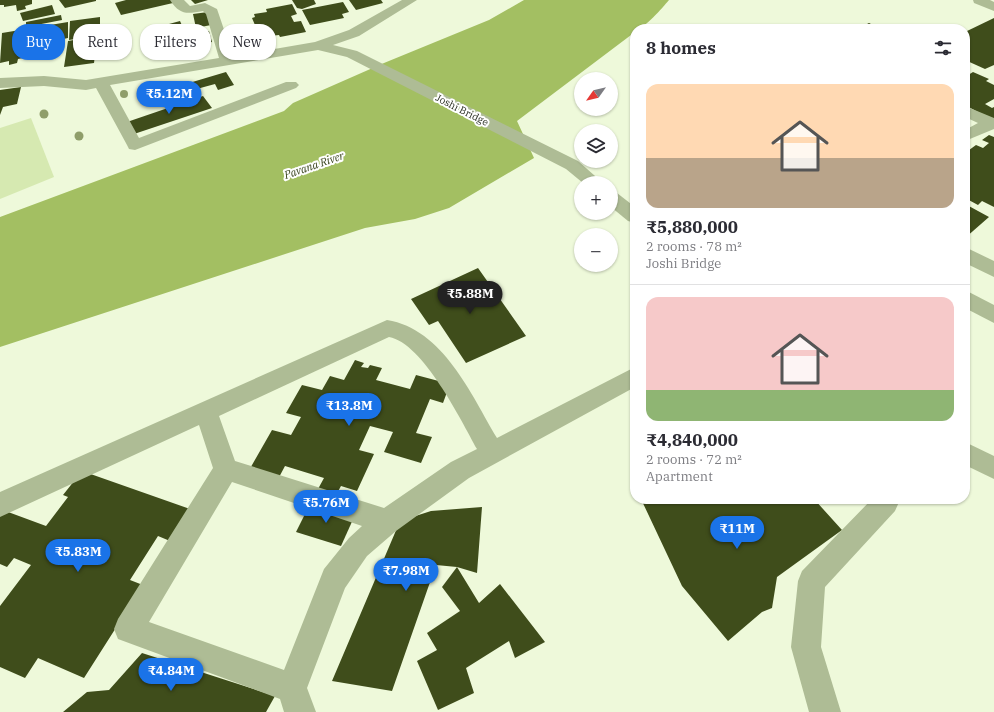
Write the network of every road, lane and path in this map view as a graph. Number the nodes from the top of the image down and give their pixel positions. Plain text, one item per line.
1 (176, 0) edge
2 (411, 0) edge
3 (979, 0) edge
4 (994, 7) edge
5 (318, 46) junction
6 (227, 62) junction
7 (0, 83) edge
8 (100, 83) junction
9 (291, 85) dead end
10 (970, 113) edge
11 (992, 124) edge
12 (970, 134) edge
13 (585, 176) edge
14 (618, 203) edge
15 (630, 213) edge
16 (970, 257) edge
17 (994, 270) edge
18 (970, 301) edge
19 (994, 315) edge
20 (630, 379) edge
21 (206, 411) junction
22 (492, 453) junction
23 (970, 456) edge
24 (994, 468) edge
25 (226, 469) junction
26 (884, 504) edge
27 (0, 505) edge
28 (387, 522) junction
29 (296, 700) edge
30 (825, 712) edge

1 - 6 street
2 - 5 street
3 - 4 street
5 - 6 street
5 - 13 street, Joshi Bridge
6 - 8 street
7 - 8 street
8 - 9 street
10 - 11 street
11 - 12 street
14 - 15 street
16 - 17 street
18 - 19 street
20 - 22 street
21 - 22 street
21 - 25 street
21 - 27 street
22 - 28 street
23 - 24 street
25 - 28 street
25 - 29 street
26 - 30 street
28 - 29 street

